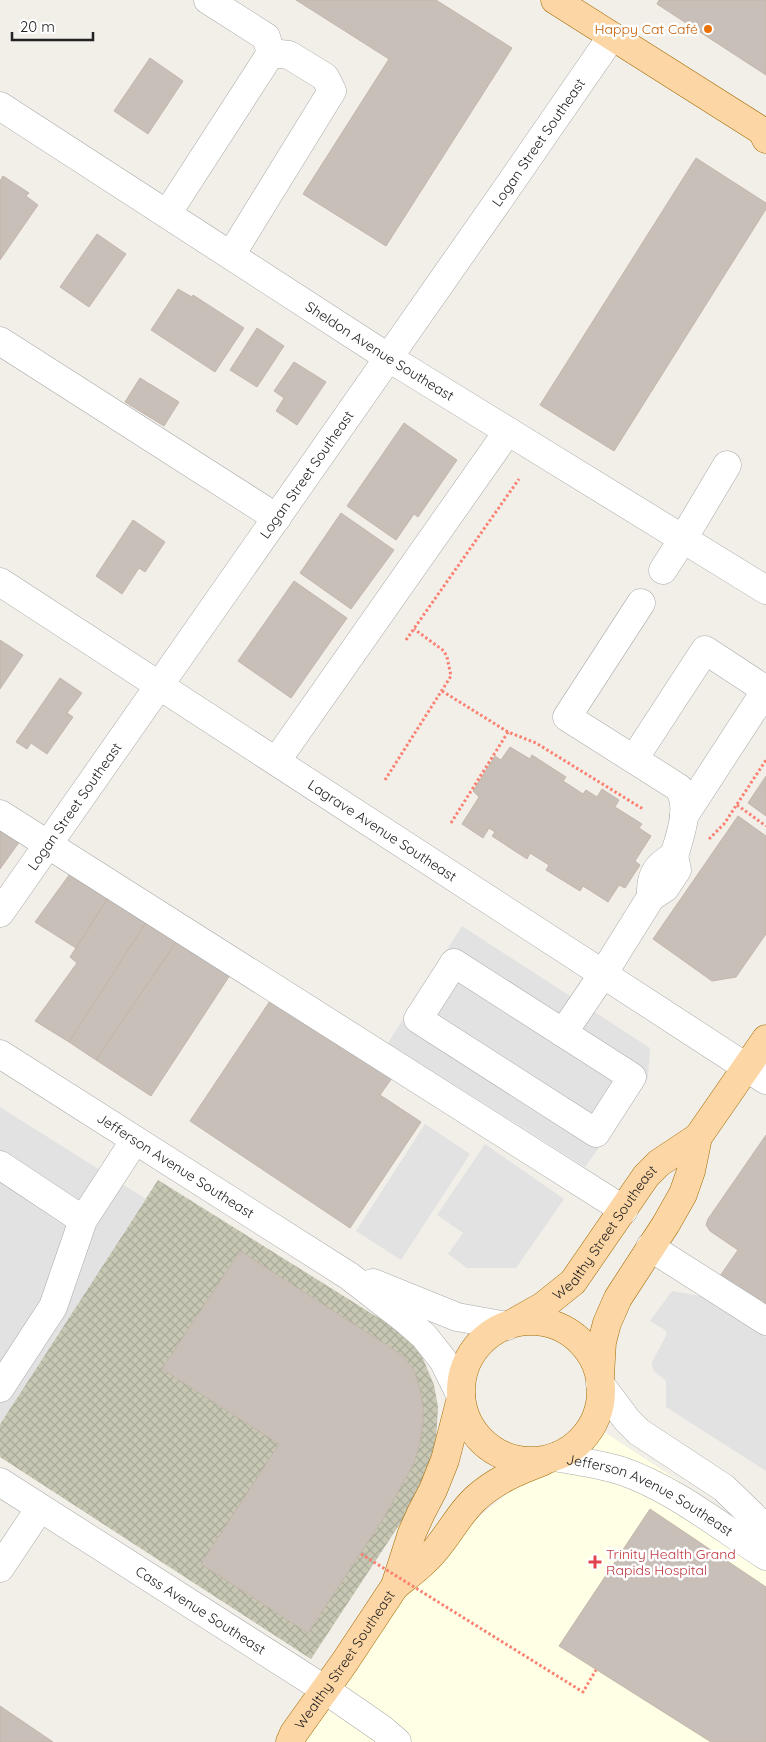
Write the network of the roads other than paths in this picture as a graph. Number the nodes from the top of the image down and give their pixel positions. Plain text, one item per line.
1 (208, 0) edge
2 (555, 0) edge
3 (612, 36) junction
4 (271, 52) junction
5 (0, 106) edge
6 (765, 134) edge
7 (167, 214) junction
8 (231, 256) junction
9 (0, 341) edge
10 (389, 358) junction
11 (508, 431) junction
12 (727, 465) dead end
13 (277, 518) junction
14 (683, 539) junction
15 (0, 582) edge
16 (766, 590) edge
17 (160, 685) junction
18 (634, 759) junction
19 (277, 760) junction
20 (0, 814) edge
21 (684, 816) junction
22 (48, 845) junction
23 (0, 913) edge
24 (603, 974) junction
25 (563, 1033) junction
26 (766, 1039) edge
27 (0, 1054) edge
28 (756, 1073) edge
29 (698, 1137) junction
30 (135, 1140) junction
31 (0, 1165) edge
32 (624, 1210) junction
33 (83, 1220) junction
34 (650, 1247) junction
35 (349, 1276) junction
36 (766, 1321) edge
37 (508, 1325) junction
38 (600, 1382) junction
39 (2, 1396) edge
40 (461, 1397) junction
41 (553, 1457) junction
42 (0, 1482) edge
43 (40, 1508) junction
44 (766, 1527) edge
45 (766, 1556) edge
46 (0, 1568) edge
47 (395, 1586) junction
48 (324, 1689) junction
49 (288, 1739) edge
50 (397, 1742) edge

1 - 4 street
2 - 3 main road
3 - 6 main road
3 - 10 street, Logan Street Southeast
4 - 7 street
4 - 8 street
5 - 7 street, Sheldon Avenue Southeast
7 - 8 street, Sheldon Avenue Southeast
8 - 10 street, Sheldon Avenue Southeast
9 - 13 street
10 - 11 street, Sheldon Avenue Southeast
10 - 13 street, Logan Street Southeast
11 - 14 street, Sheldon Avenue Southeast
11 - 19 street
12 - 14 street
13 - 17 street, Logan Street Southeast
14 - 16 street, Sheldon Avenue Southeast
14 - 18 street
15 - 17 street, Lagrave Avenue Southeast
17 - 19 street, Lagrave Avenue Southeast
17 - 22 street, Logan Street Southeast
18 - 21 street
18 - 21 street
19 - 24 street, Lagrave Avenue Southeast
20 - 22 street
21 - 24 street
22 - 23 street, Logan Street Southeast
22 - 32 street
24 - 25 street
24 - 28 street, Lagrave Avenue Southeast
25 - 25 street
26 - 28 main road, Wealthy Street Southeast
27 - 30 street, Jefferson Avenue Southeast
28 - 29 main road, Wealthy Street Southeast
29 - 32 main road, Wealthy Street Southeast
29 - 34 main road, Wealthy Street Southeast
30 - 33 street
30 - 35 street, Jefferson Avenue Southeast
31 - 33 street
32 - 37 main road, Wealthy Street Southeast
33 - 39 street
34 - 36 street
34 - 38 main road, Wealthy Street Southeast
35 - 37 street, Jefferson Avenue Southeast
35 - 40 street, Jefferson Avenue Southeast
37 - 38 main road
37 - 40 main road
38 - 41 main road
38 - 44 street, Jefferson Avenue Southeast
40 - 41 main road
40 - 47 main road, Wealthy Street Southeast
41 - 45 street, Jefferson Avenue Southeast
41 - 47 main road, Wealthy Street Southeast
42 - 43 street, Cass Avenue Southeast
43 - 46 street
43 - 48 street, Cass Avenue Southeast
47 - 48 main road, Wealthy Street Southeast
48 - 49 main road, Wealthy Street Southeast
48 - 50 street, Cass Avenue Southeast

